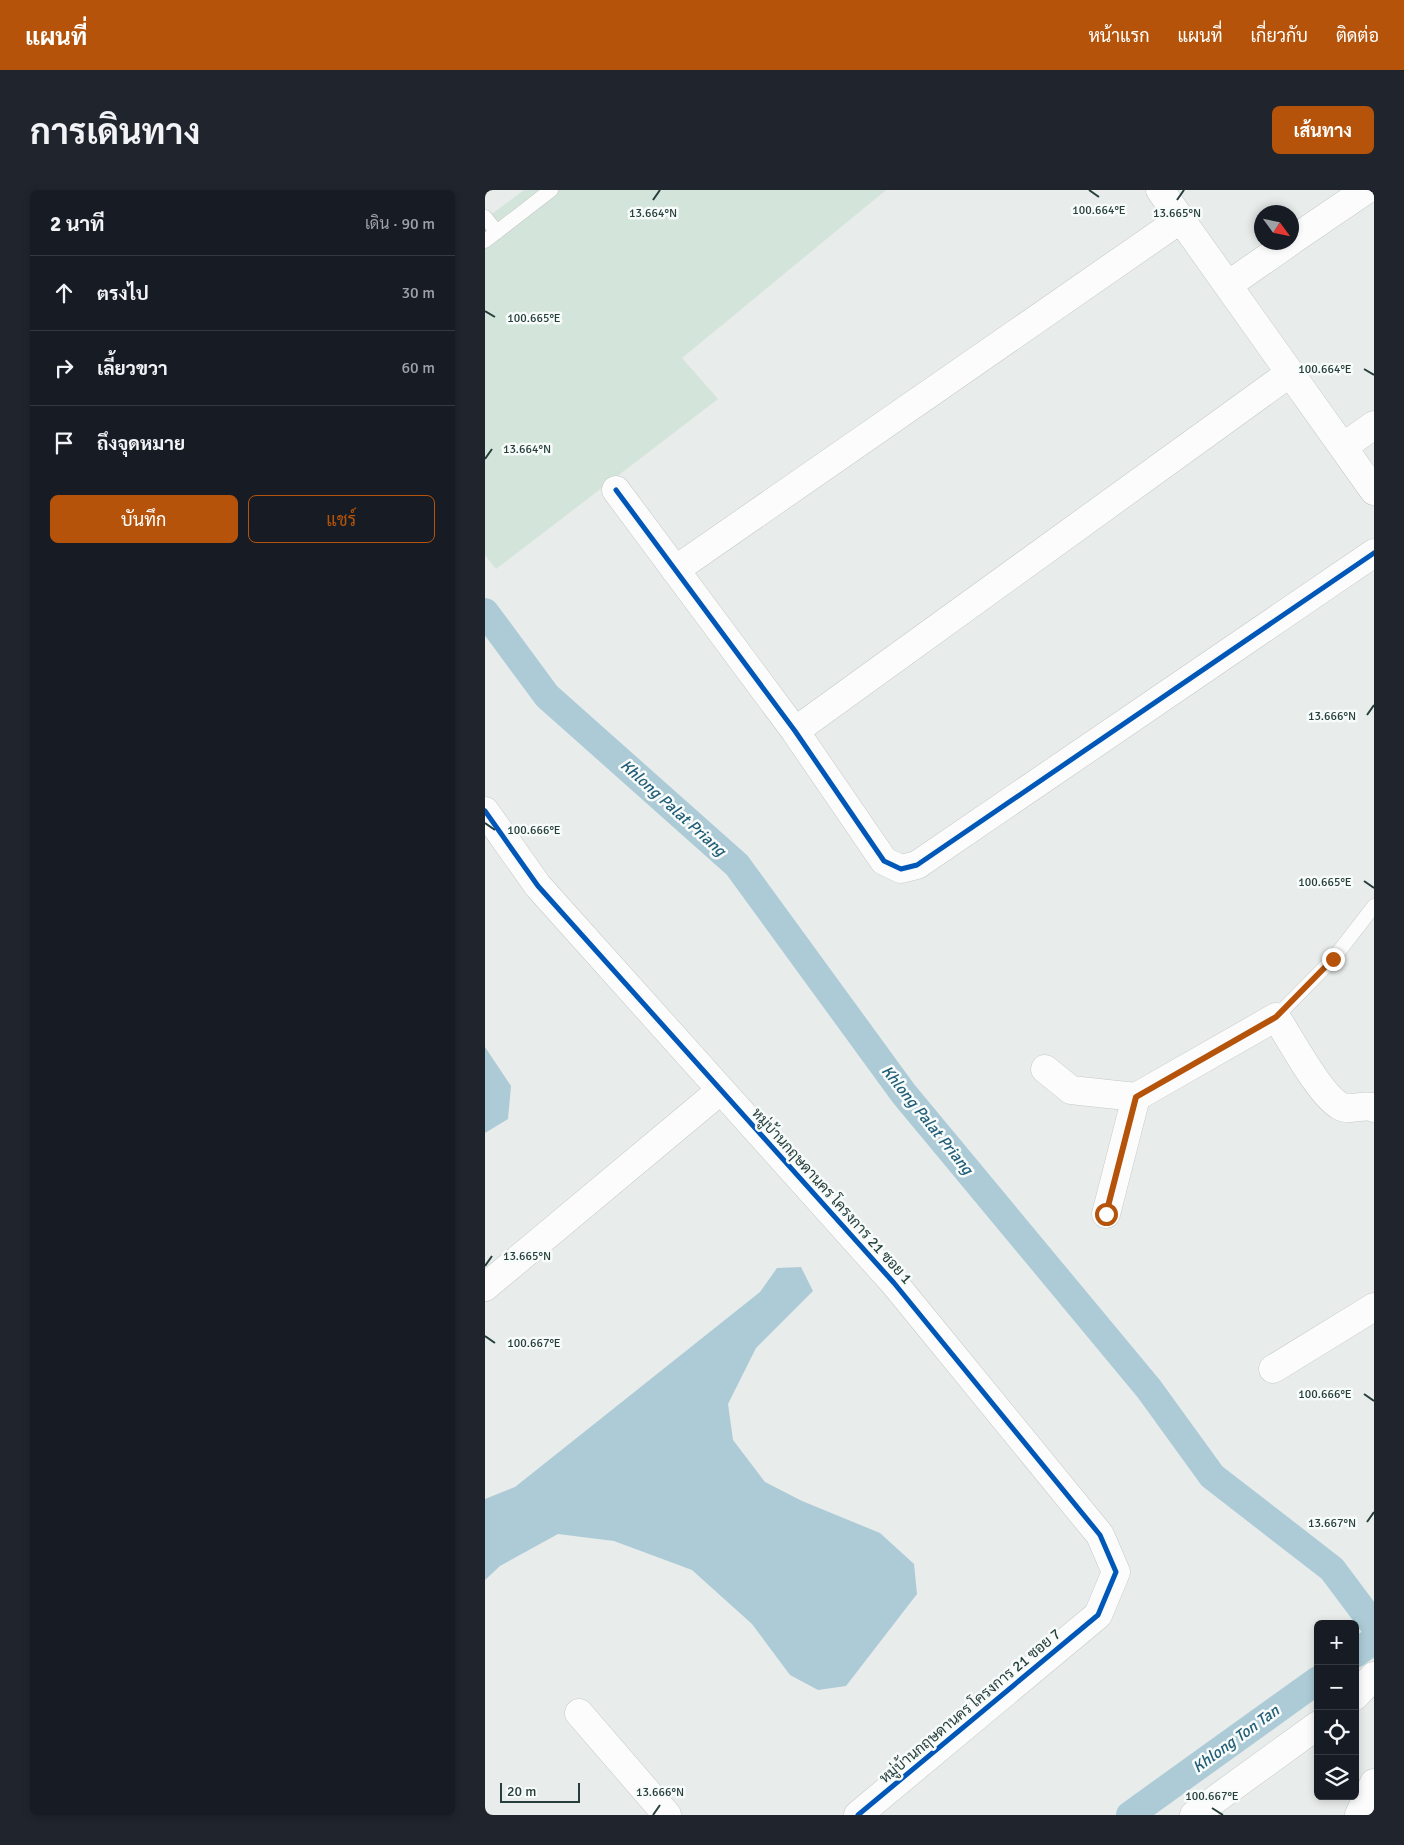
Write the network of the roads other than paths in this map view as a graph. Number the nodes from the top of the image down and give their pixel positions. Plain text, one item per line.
1 (551, 190) edge
2 (1160, 190) edge
3 (1366, 190) edge
4 (485, 217) edge
5 (1181, 219) junction
6 (497, 232) junction
7 (1299, 236) edge
8 (485, 241) edge
9 (1279, 250) edge
10 (1228, 285) junction
11 (1290, 372) junction
12 (1374, 425) edge
13 (1343, 447) junction
14 (616, 490) dead end
15 (1374, 491) edge
16 (1374, 553) edge
17 (675, 570) junction
18 (795, 731) junction
19 (485, 811) edge
20 (1374, 906) edge
21 (1276, 1017) junction
22 (1045, 1070) dead end
23 (721, 1090) junction
24 (1136, 1097) junction
25 (1374, 1108) edge
26 (1106, 1214) dead end
27 (485, 1287) edge
28 (1374, 1307) edge
29 (1273, 1369) dead end
30 (1098, 1615) joint
31 (579, 1713) dead end
32 (1314, 1728) edge
33 (1374, 1783) edge
34 (667, 1815) edge
35 (858, 1815) edge
36 (1194, 1815) edge
37 (1359, 1815) edge

1 - 6 lane
2 - 5 street
3 - 7 street
4 - 6 lane
5 - 10 street
5 - 17 street
6 - 8 lane
9 - 10 street
10 - 11 street
11 - 13 street
11 - 18 street
12 - 13 street
13 - 15 street
14 - 17 street
16 - 18 street
17 - 18 street
19 - 23 street, หมู่บ้านกฤษดานคร โครงการ 21 ซอย 1
20 - 21 lane
21 - 24 street
21 - 25 street
22 - 24 street
23 - 27 street
23 - 30 street, หมู่บ้านกฤษดานคร โครงการ 21 ซอย 1
24 - 26 street
28 - 29 street
30 - 35 street, หมู่บ้านกฤษดานคร โครงการ 21 ซอย 7
31 - 34 street
32 - 36 street
33 - 37 street

